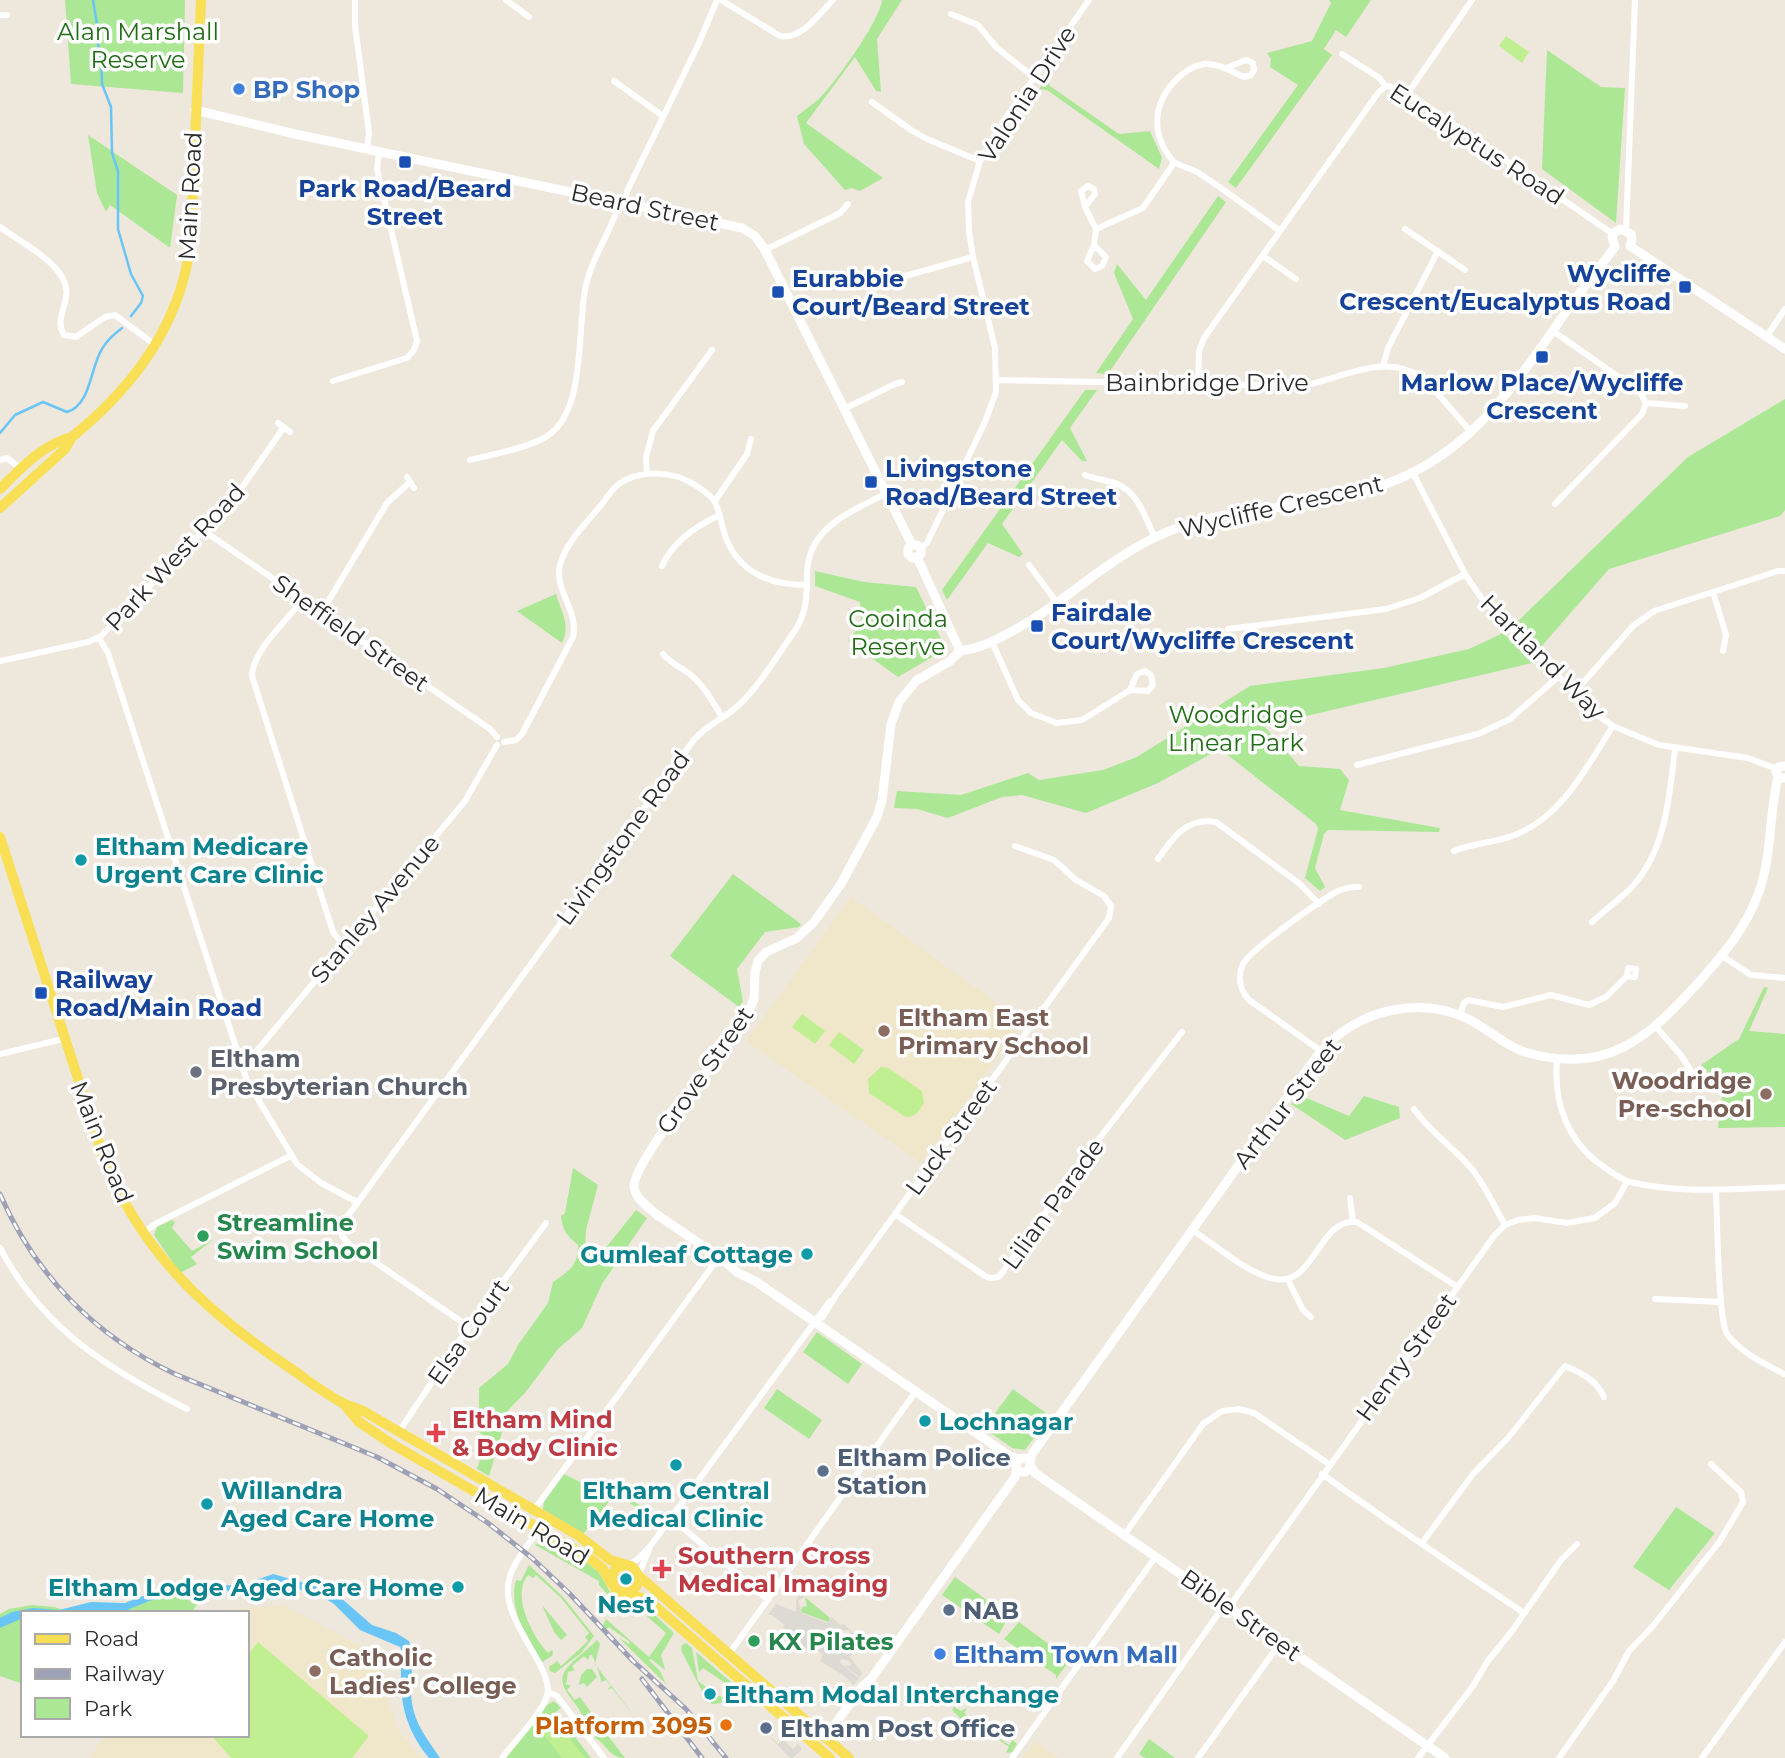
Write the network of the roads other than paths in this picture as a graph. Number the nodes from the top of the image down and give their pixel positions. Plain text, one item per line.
1 (201, 0) edge
2 (355, 0) edge
3 (506, 0) edge
4 (719, 0) edge
5 (833, 0) edge
6 (1089, 0) edge
7 (1472, 0) edge
8 (1635, 0) edge
9 (951, 14) dead end
10 (529, 17) dead end
11 (1342, 54) dead end
12 (1226, 68) dead end
13 (1035, 78) junction
14 (614, 81) dead end
15 (1386, 86) junction
16 (1408, 93) junction
17 (872, 102) dead end
18 (195, 110) junction
19 (663, 116) junction
20 (367, 149) junction
21 (379, 152) junction
22 (980, 161) junction
23 (1174, 163) junction
24 (622, 202) junction
25 (848, 204) dead end
26 (1085, 206) dead end
27 (0, 228) edge
28 (1096, 229) junction
29 (1405, 229) dead end
30 (1626, 230) junction
31 (1280, 231) junction
32 (1613, 234) junction
33 (1094, 245) dead end
34 (1630, 246) junction
35 (1615, 247) junction
36 (765, 250) junction
37 (1438, 251) junction
38 (1263, 256) junction
39 (973, 257) junction
40 (1465, 270) dead end
41 (1296, 279) dead end
42 (897, 285) dead end
43 (1785, 309) edge
44 (1553, 331) junction
45 (1767, 336) junction
46 (156, 346) junction
47 (1785, 349) edge
48 (712, 350) dead end
49 (1383, 366) junction
50 (997, 380) junction
51 (333, 381) dead end
52 (902, 383) dead end
53 (1198, 385) junction
54 (1646, 403) junction
55 (1685, 405) dead end
56 (844, 409) junction
57 (284, 427) dead end
58 (1471, 432) junction
59 (72, 438) junction
60 (751, 439) dead end
61 (0, 460) edge
62 (470, 460) dead end
63 (20, 468) junction
64 (1413, 473) junction
65 (647, 474) junction
66 (1085, 475) dead end
67 (33, 480) junction
68 (410, 483) dead end
69 (0, 489) edge
70 (886, 494) junction
71 (715, 501) junction
72 (1555, 505) dead end
73 (0, 508) edge
74 (718, 516) junction
75 (204, 531) junction
76 (1155, 538) junction
77 (917, 550) junction
78 (1029, 565) dead end
79 (662, 566) dead end
80 (1785, 571) edge
81 (1465, 574) junction
82 (807, 585) junction
83 (1713, 592) junction
84 (301, 602) junction
85 (1058, 604) junction
86 (323, 610) junction
87 (1228, 629) dead end
88 (99, 638) junction
89 (992, 642) junction
90 (960, 651) junction
91 (1723, 651) dead end
92 (663, 654) dead end
93 (0, 661) edge
94 (1558, 677) junction
95 (1130, 690) dead end
96 (1574, 693) junction
97 (722, 717) junction
98 (1613, 726) junction
99 (499, 741) junction
100 (1675, 749) junction
101 (1357, 765) dead end
102 (1783, 772) edge
103 (0, 836) edge
104 (1015, 846) dead end
105 (1454, 850) dead end
106 (1158, 859) dead end
107 (1359, 887) dead end
108 (1319, 904) junction
109 (1592, 922) dead end
110 (344, 946) junction
111 (1722, 956) junction
112 (1627, 976) dead end
113 (1785, 978) edge
114 (1460, 1015) junction
115 (1656, 1027) junction
116 (1182, 1032) dead end
117 (63, 1039) junction
118 (1321, 1051) junction
119 (0, 1054) edge
120 (1558, 1059) junction
121 (240, 1061) junction
122 (1695, 1077) dead end
123 (1414, 1109) dead end
124 (290, 1156) junction
125 (1627, 1182) junction
126 (1785, 1187) edge
127 (1716, 1190) junction
128 (632, 1191) joint
129 (1350, 1198) dead end
130 (357, 1202) junction
131 (895, 1214) junction
132 (1353, 1222) junction
133 (546, 1223) dead end
134 (1505, 1225) junction
135 (1192, 1230) junction
136 (143, 1233) junction
137 (0, 1248) edge
138 (721, 1258) junction
139 (1288, 1280) junction
140 (1456, 1286) junction
141 (1654, 1299) dead end
142 (1720, 1302) junction
143 (1311, 1317) dead end
144 (815, 1321) junction
145 (470, 1327) junction
146 (1784, 1374) edge
147 (916, 1391) junction
148 (1604, 1397) dead end
149 (343, 1403) junction
150 (187, 1409) dead end
151 (398, 1433) junction
152 (392, 1444) junction
153 (1329, 1464) junction
154 (1711, 1464) dead end
155 (1023, 1465) junction
156 (1322, 1474) junction
157 (534, 1510) junction
158 (546, 1517) junction
159 (671, 1518) junction
160 (527, 1521) junction
161 (539, 1529) junction
162 (1125, 1534) junction
163 (1422, 1542) junction
164 (1577, 1544) dead end
165 (651, 1545) junction
166 (1156, 1556) junction
167 (626, 1565) junction
168 (639, 1575) junction
169 (612, 1584) junction
170 (626, 1593) junction
171 (768, 1600) junction
172 (1227, 1605) junction
173 (1524, 1613) junction
174 (707, 1635) junction
175 (687, 1636) junction
176 (1785, 1642) edge
177 (1280, 1643) junction
178 (729, 1654) junction
179 (741, 1664) junction
180 (749, 1688) junction
181 (548, 1692) junction
182 (830, 1741) junction
183 (1427, 1745) junction
184 (827, 1755) edge
185 (502, 1758) edge
186 (604, 1758) edge
187 (849, 1758) edge
188 (1012, 1758) edge
189 (1116, 1758) edge
190 (1198, 1758) edge
191 (1418, 1758) edge
192 (1446, 1758) edge
193 (1559, 1758) edge
194 (1702, 1758) edge

1 - 18 main road, Main Road
2 - 20 street
3 - 10 street
4 - 5 street
4 - 19 street
6 - 13 street, Valonia Drive
7 - 16 street
8 - 30 street
9 - 13 street
11 - 15 street, Eucalyptus Road
12 - 23 street
13 - 22 street, Valonia Drive
14 - 19 street
15 - 16 street, Eucalyptus Road
15 - 31 street
16 - 32 street, Eucalyptus Road
17 - 22 street
18 - 20 street, Beard Street
18 - 46 main road, Main Road
19 - 24 street
20 - 21 street, Beard Street
21 - 24 street, Beard Street
21 - 51 street
22 - 39 street, Valonia Drive
23 - 28 street
23 - 31 street
24 - 36 street, Beard Street
24 - 62 street
25 - 36 street
26 - 28 street
27 - 46 street
28 - 33 street
29 - 37 street
30 - 32 street
30 - 34 street
31 - 38 street
32 - 35 street
34 - 35 street
34 - 45 street
35 - 44 street, Wycliffe Crescent
36 - 56 street, Beard Street
37 - 40 street
37 - 49 street
38 - 41 street
38 - 53 street
39 - 42 street
39 - 50 street, Valonia Drive
43 - 45 street
44 - 54 street
44 - 58 street, Wycliffe Crescent
45 - 47 street
46 - 59 main road, Main Road
48 - 65 street
49 - 53 street, Bainbridge Drive
49 - 58 street, Bainbridge Drive
50 - 53 street, Bainbridge Drive
50 - 77 street, Valonia Drive
52 - 56 street
54 - 55 street
54 - 72 street
56 - 70 street, Beard Street
57 - 75 street, Park West Road
58 - 64 street, Wycliffe Crescent
59 - 63 main road, Main Road
59 - 67 main road, Main Road
60 - 71 street
61 - 63 street
63 - 67 main road
63 - 69 main road, Main Road
64 - 76 street, Wycliffe Crescent
64 - 81 street, Hartland Way
65 - 71 street
65 - 99 street, Stanley Avenue
66 - 76 street
67 - 73 main road, Main Road
68 - 86 street
70 - 77 street, Beard Street
70 - 82 street, Livingstone Road
71 - 74 street
74 - 79 street
74 - 82 street
75 - 84 street, Sheffield Street
75 - 88 street, Park West Road
76 - 85 street, Wycliffe Crescent
77 - 90 street, Beard Street
78 - 85 street
80 - 83 street
81 - 87 street
81 - 94 street, Hartland Way
82 - 97 street, Livingstone Road
83 - 91 street
83 - 96 street
84 - 86 street, Sheffield Street
84 - 110 street
85 - 89 street, Wycliffe Crescent
86 - 99 street, Sheffield Street
88 - 93 street, Park West Road
88 - 121 street
89 - 90 street, Wycliffe Crescent
89 - 95 street
90 - 128 street, Grove Street
92 - 97 street
94 - 96 street, Hartland Way
94 - 101 street
96 - 98 street, Hartland Way
97 - 130 street, Livingstone Road
98 - 100 street, Hartland Way
98 - 105 street
99 - 110 street, Stanley Avenue
100 - 102 street, Hartland Way
100 - 109 street
102 - 111 street, Arthur Street
103 - 117 main road, Main Road
104 - 131 street, Luck Street
106 - 108 street
107 - 108 street
108 - 118 street
110 - 121 street, Stanley Avenue
111 - 113 street
111 - 115 street, Arthur Street
112 - 114 street
114 - 118 street, Arthur Street
114 - 120 street, Arthur Street
115 - 120 street, Arthur Street
115 - 122 street
116 - 131 street, Lilian Parade
117 - 119 street
117 - 136 main road, Main Road
118 - 135 street, Arthur Street
120 - 125 street
121 - 124 street
123 - 134 street
124 - 130 street
124 - 136 street
125 - 127 street
125 - 134 street
126 - 127 street
127 - 142 street
128 - 138 street, Bible Street
129 - 132 street
130 - 145 street, Livingstone Road
131 - 144 street, Luck Street
132 - 139 street
132 - 140 street
133 - 145 street, Elsa Court
134 - 140 street, Henry Street
135 - 139 street
135 - 155 street, Arthur Street
136 - 149 main road, Main Road
137 - 150 street
138 - 144 street, Bible Street
138 - 157 street
139 - 143 street
140 - 153 street, Henry Street
141 - 142 street
142 - 146 street
144 - 147 street, Bible Street
144 - 159 street, Luck Street
145 - 151 street, Elsa Court
147 - 155 street, Bible Street
147 - 171 street
148 - 163 street
149 - 151 main road, Main Road
149 - 152 main road, Main Road
151 - 152 main road, Elsa Court
151 - 157 main road, Main Road
152 - 160 main road, Main Road
153 - 156 street, Henry Street
153 - 162 street
154 - 193 street
155 - 162 street, Bible Street
155 - 182 street, Arthur Street
156 - 163 street
156 - 172 street, Henry Street
157 - 158 main road, Main Road
157 - 160 main road
158 - 161 main road
158 - 167 main road, Main Road
159 - 165 street, Luck Street
159 - 171 street
160 - 161 main road, Main Road
161 - 169 main road, Main Road
161 - 181 street
162 - 166 street, Bible Street
163 - 173 street
164 - 173 street
165 - 167 street, Luck Street
165 - 168 street, Luck Street
166 - 172 street, Bible Street
166 - 188 street
167 - 168 main road
167 - 169 main road
168 - 170 main road
168 - 174 main road
169 - 170 main road
170 - 175 main road
171 - 178 street
172 - 177 street, Bible Street
172 - 189 street, Henry Street
173 - 183 street
174 - 175 main road
174 - 178 main road
175 - 180 main road
176 - 194 street
177 - 183 street, Bible Street
177 - 190 street
178 - 179 main road
179 - 180 main road
179 - 182 main road
180 - 184 main road
181 - 185 street
181 - 186 street
182 - 184 main road
182 - 187 main road
183 - 191 street
183 - 192 street, Bible Street

